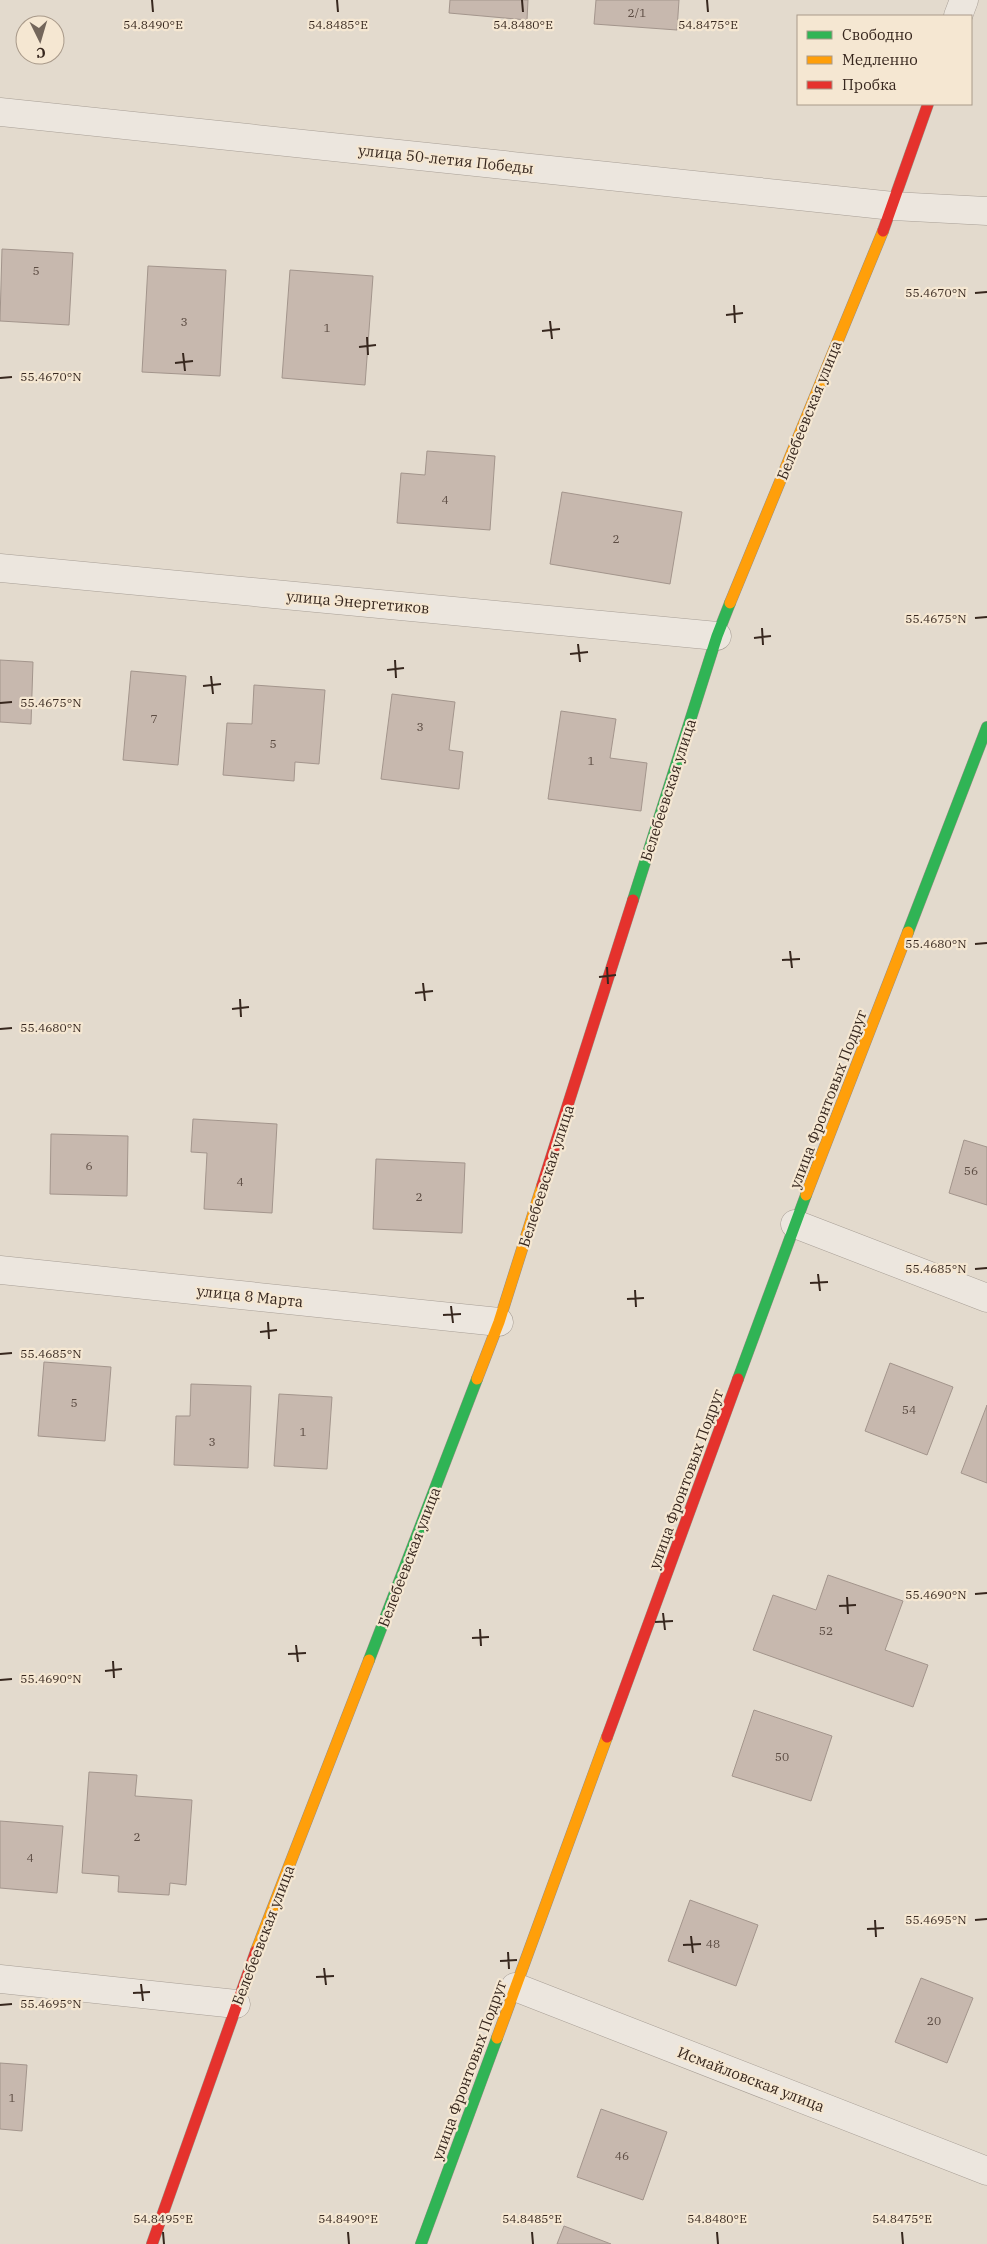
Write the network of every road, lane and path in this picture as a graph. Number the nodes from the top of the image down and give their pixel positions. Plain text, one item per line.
1 (964, 0) edge
2 (958, 15) edge
3 (928, 105) edge
4 (0, 112) edge
5 (893, 206) junction
6 (987, 211) edge
7 (0, 568) edge
8 (717, 636) junction
9 (987, 727) edge
10 (796, 1224) junction
11 (0, 1270) edge
12 (987, 1298) edge
13 (499, 1322) junction
14 (0, 1979) edge
15 (515, 1987) junction
16 (236, 2004) junction
17 (987, 2171) edge
18 (152, 2244) edge
19 (421, 2244) edge

1 - 2 street
3 - 5 street, Белебеевская улица
4 - 5 street, улица 50-летия Победы
5 - 6 street, улица 50-летия Победы
5 - 8 street, Белебеевская улица
7 - 8 street, улица Энергетиков
8 - 13 street, Белебеевская улица
9 - 10 street, улица Фронтовых Подруг
10 - 12 street
10 - 15 street, улица Фронтовых Подруг
11 - 13 street, улица 8 Марта
13 - 16 street, Белебеевская улица
14 - 16 street
15 - 17 street, Исмайловская улица
15 - 19 street, улица Фронтовых Подруг
16 - 18 street, Белебеевская улица

